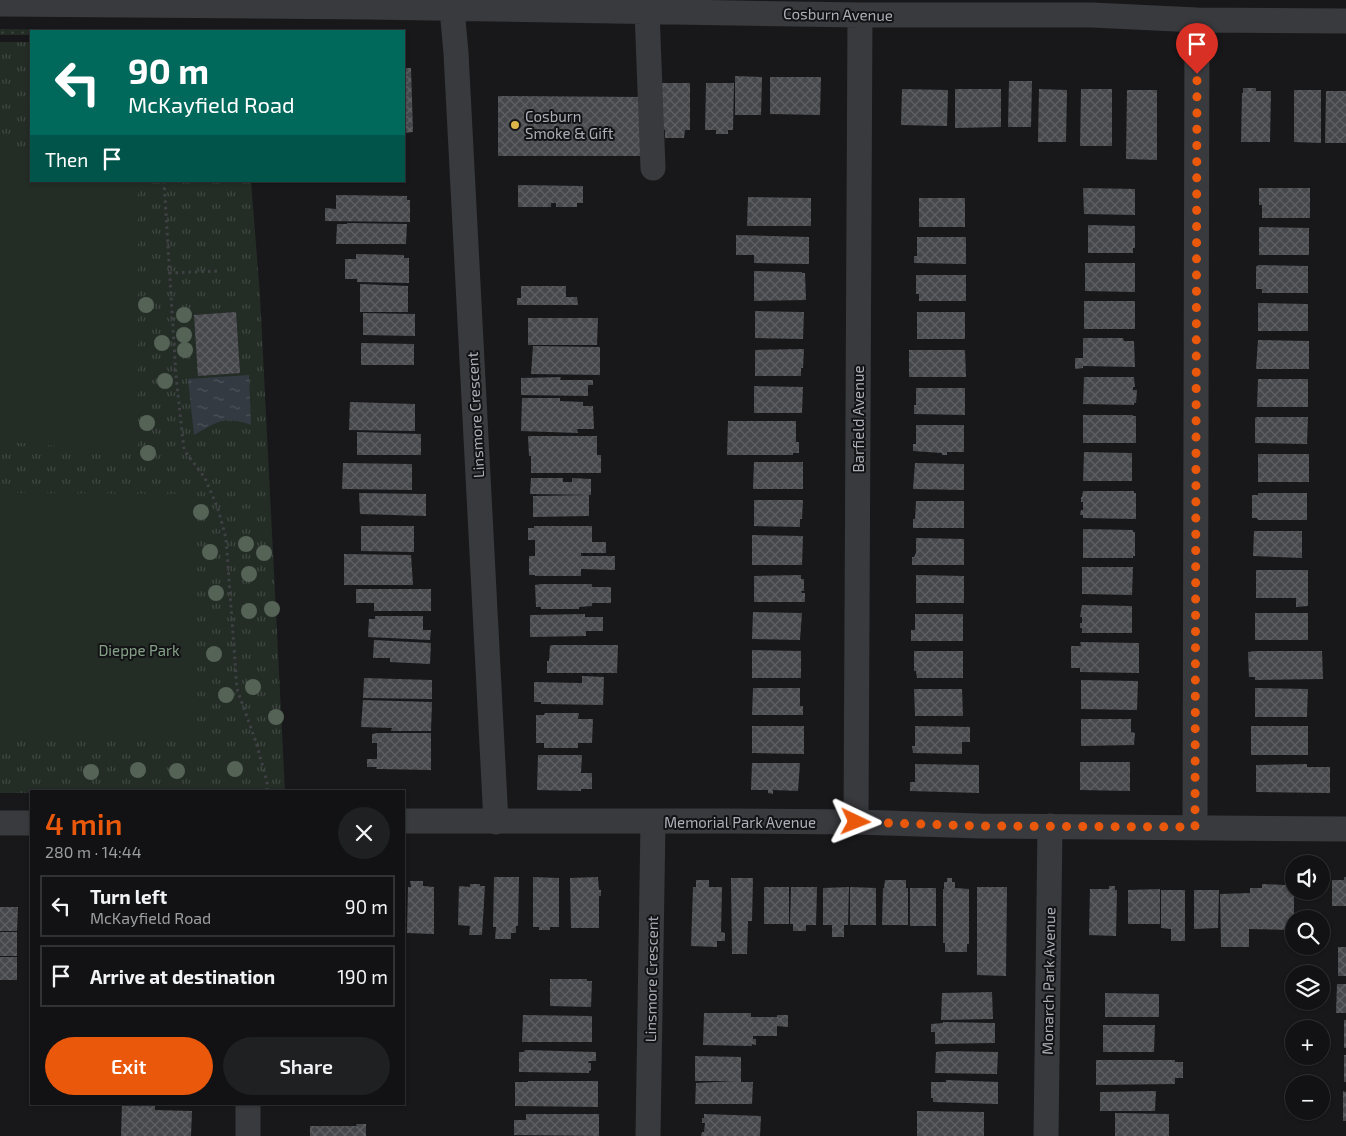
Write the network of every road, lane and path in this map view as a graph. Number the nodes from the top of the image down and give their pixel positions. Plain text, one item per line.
1 (0, 4) edge
2 (368, 4) edge
3 (752, 6) edge
4 (1092, 7) edge
5 (452, 9) junction
6 (647, 11) junction
7 (860, 15) junction
8 (1197, 20) junction
9 (1346, 21) edge
10 (653, 168) dead end
11 (164, 182) edge
12 (218, 271) dead end
13 (169, 273) junction
14 (268, 790) edge
15 (405, 821) edge
16 (496, 822) junction
17 (653, 822) junction
18 (856, 822) junction
19 (0, 823) edge
20 (30, 823) edge
21 (1050, 826) junction
22 (1195, 827) junction
23 (1346, 829) edge
24 (248, 1105) edge
25 (248, 1136) edge
26 (648, 1136) edge
27 (1046, 1136) edge

1 - 2 street, Cosburn Avenue
2 - 5 street, Cosburn Avenue
3 - 6 street, Cosburn Avenue
3 - 7 street, Cosburn Avenue
4 - 7 street, Cosburn Avenue
4 - 8 street, Cosburn Avenue
5 - 6 street, Cosburn Avenue
5 - 16 street, Linsmore Crescent
6 - 10 street
7 - 18 street, Barfield Avenue
8 - 9 street, Cosburn Avenue
8 - 22 street
11 - 13 path
12 - 13 path
13 - 14 path
15 - 16 street, Memorial Park Avenue
16 - 17 street, Memorial Park Avenue
17 - 18 street, Memorial Park Avenue
17 - 26 street, Linsmore Crescent
18 - 21 street, Memorial Park Avenue
19 - 20 street
21 - 22 street, Memorial Park Avenue
21 - 27 street, Monarch Park Avenue
22 - 23 street, Memorial Park Avenue
24 - 25 street

